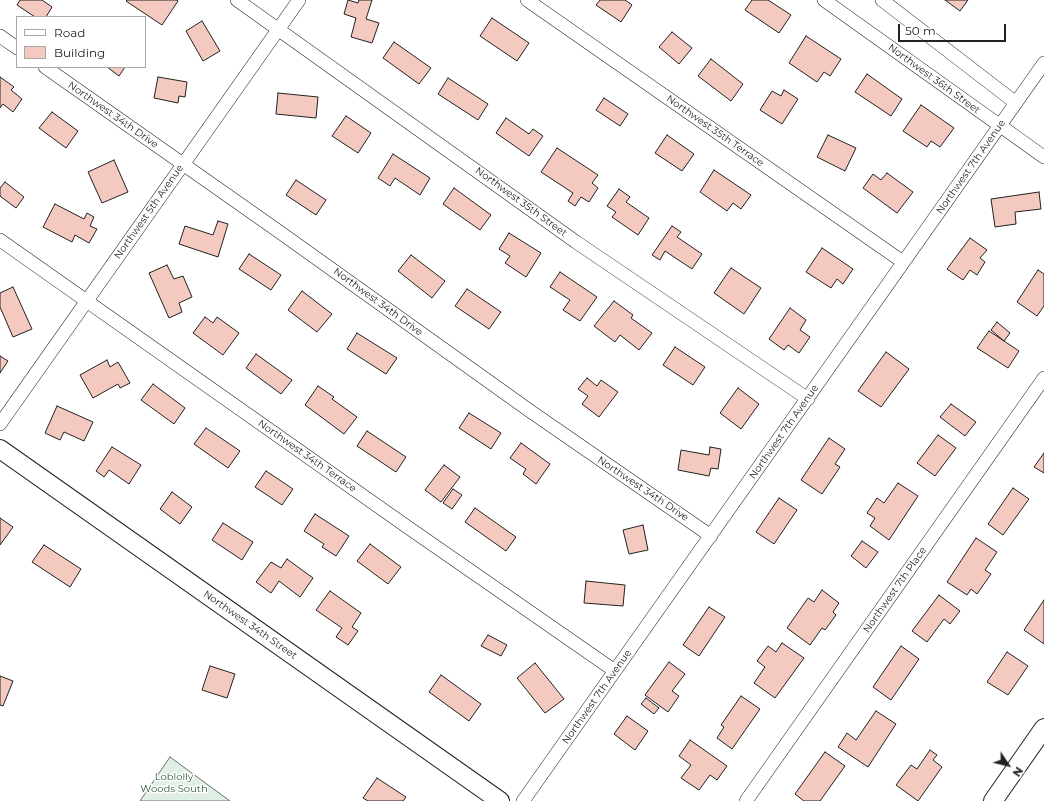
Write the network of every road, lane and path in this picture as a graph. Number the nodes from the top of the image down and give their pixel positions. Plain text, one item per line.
1 (237, 0) edge
2 (298, 0) edge
3 (527, 0) edge
4 (824, 0) edge
5 (882, 0) edge
6 (278, 29) junction
7 (0, 36) edge
8 (16, 47) edge
9 (1044, 63) edge
10 (46, 68) edge
11 (1016, 102) junction
12 (1000, 126) junction
13 (1044, 157) edge
14 (183, 164) junction
15 (0, 240) edge
16 (903, 262) junction
17 (86, 301) junction
18 (1044, 378) edge
19 (808, 398) junction
20 (0, 424) edge
21 (0, 449) edge
22 (712, 536) junction
23 (615, 671) junction
24 (1044, 728) edge
25 (500, 801) edge
26 (523, 801) edge
27 (746, 801) edge
28 (993, 801) edge

1 - 6 street, Northwest 35th Street
2 - 6 street, Northwest 5th Avenue
3 - 16 street, Northwest 35th Terrace
4 - 12 street, Northwest 36th Street
5 - 11 street
6 - 14 street, Northwest 5th Avenue
6 - 19 street, Northwest 35th Street
7 - 8 street
9 - 11 street, Northwest 7th Avenue
10 - 14 street, Northwest 34th Drive
11 - 12 street, Northwest 7th Avenue
12 - 13 street, Northwest 36th Street
12 - 16 street, Northwest 7th Avenue
14 - 17 street, Northwest 5th Avenue
14 - 22 street, Northwest 34th Drive
15 - 17 street, Northwest 34th Terrace
16 - 19 street, Northwest 7th Avenue
17 - 20 street, Northwest 5th Avenue
17 - 23 street, Northwest 34th Terrace
18 - 27 street, Northwest 7th Place
19 - 22 street, Northwest 7th Avenue
21 - 25 main road, Northwest 34th Street
22 - 23 street, Northwest 7th Avenue
23 - 26 street, Northwest 7th Avenue
24 - 28 main road

